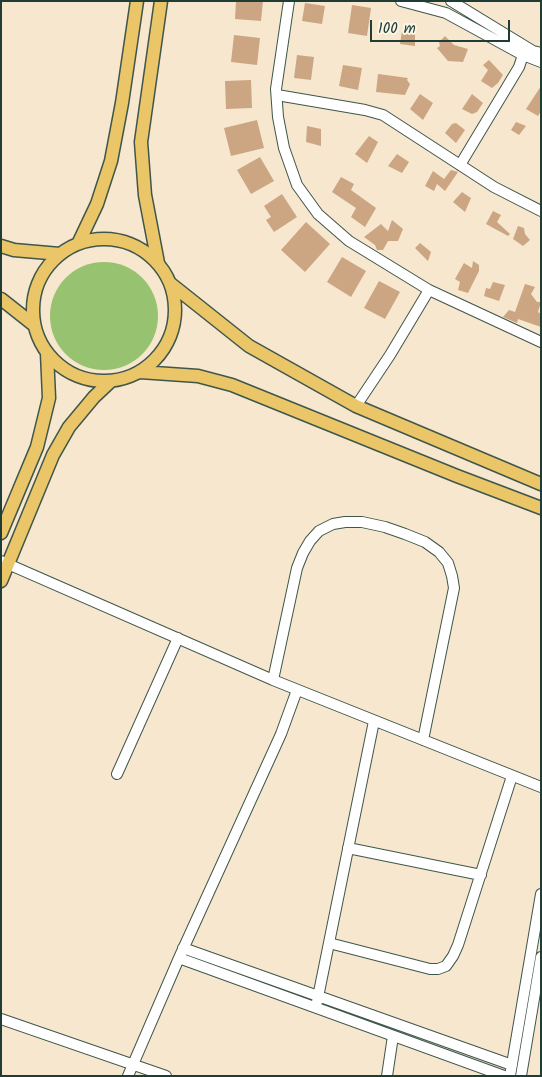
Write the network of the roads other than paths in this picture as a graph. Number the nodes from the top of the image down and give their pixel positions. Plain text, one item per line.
1 (137, 1) edge
2 (289, 1) edge
3 (401, 1) edge
4 (451, 1) edge
5 (161, 2) edge
6 (541, 53) edge
7 (523, 55) junction
8 (541, 62) edge
9 (277, 95) junction
10 (460, 166) junction
11 (541, 211) edge
12 (79, 242) junction
13 (1, 246) edge
14 (60, 254) junction
15 (158, 263) junction
16 (171, 284) junction
17 (429, 290) junction
18 (1, 299) edge
19 (34, 326) junction
20 (541, 342) edge
21 (47, 353) junction
22 (140, 372) junction
23 (111, 381) junction
24 (356, 406) junction
25 (541, 484) edge
26 (541, 508) edge
27 (1, 533) edge
28 (5, 563) edge
29 (1, 581) edge
30 (178, 638) junction
31 (273, 680) junction
32 (297, 690) junction
33 (374, 720) junction
34 (423, 740) junction
35 (117, 774) dead end
36 (512, 776) junction
37 (541, 788) edge
38 (348, 848) junction
39 (481, 875) junction
40 (541, 894) edge
41 (329, 944) junction
42 (181, 953) junction
43 (540, 960) edge
44 (318, 996) junction
45 (316, 1008) junction
46 (1, 1019) edge
47 (394, 1036) junction
48 (133, 1064) junction
49 (512, 1065) junction
50 (128, 1076) edge
51 (166, 1076) edge
52 (388, 1076) edge
53 (504, 1076) edge
54 (510, 1076) edge
55 (521, 1076) edge

1 - 12 main road
2 - 9 street
3 - 7 street
4 - 6 street
5 - 15 main road
7 - 8 street
7 - 10 street
9 - 10 street
9 - 17 street
10 - 11 street
12 - 14 main road
12 - 15 main road
13 - 14 main road
14 - 19 main road
15 - 16 main road
16 - 22 main road
16 - 24 main road
17 - 20 street
17 - 24 street
18 - 19 main road
19 - 21 main road
21 - 23 main road
21 - 27 main road
22 - 23 main road
22 - 26 main road
23 - 28 main road
24 - 25 main road
28 - 29 main road
28 - 30 street
30 - 31 street
30 - 35 street
31 - 32 street
31 - 34 street
32 - 33 street
32 - 42 street
33 - 34 street
33 - 38 street
34 - 36 street
36 - 37 street
36 - 39 street
38 - 39 street
38 - 41 street
39 - 41 street
40 - 49 street
41 - 44 street
42 - 44 street
42 - 45 street
42 - 48 street
43 - 55 street
44 - 45 street
44 - 49 street
45 - 47 street
46 - 48 street
47 - 52 street
47 - 53 street
48 - 50 street
48 - 51 street
49 - 54 street

